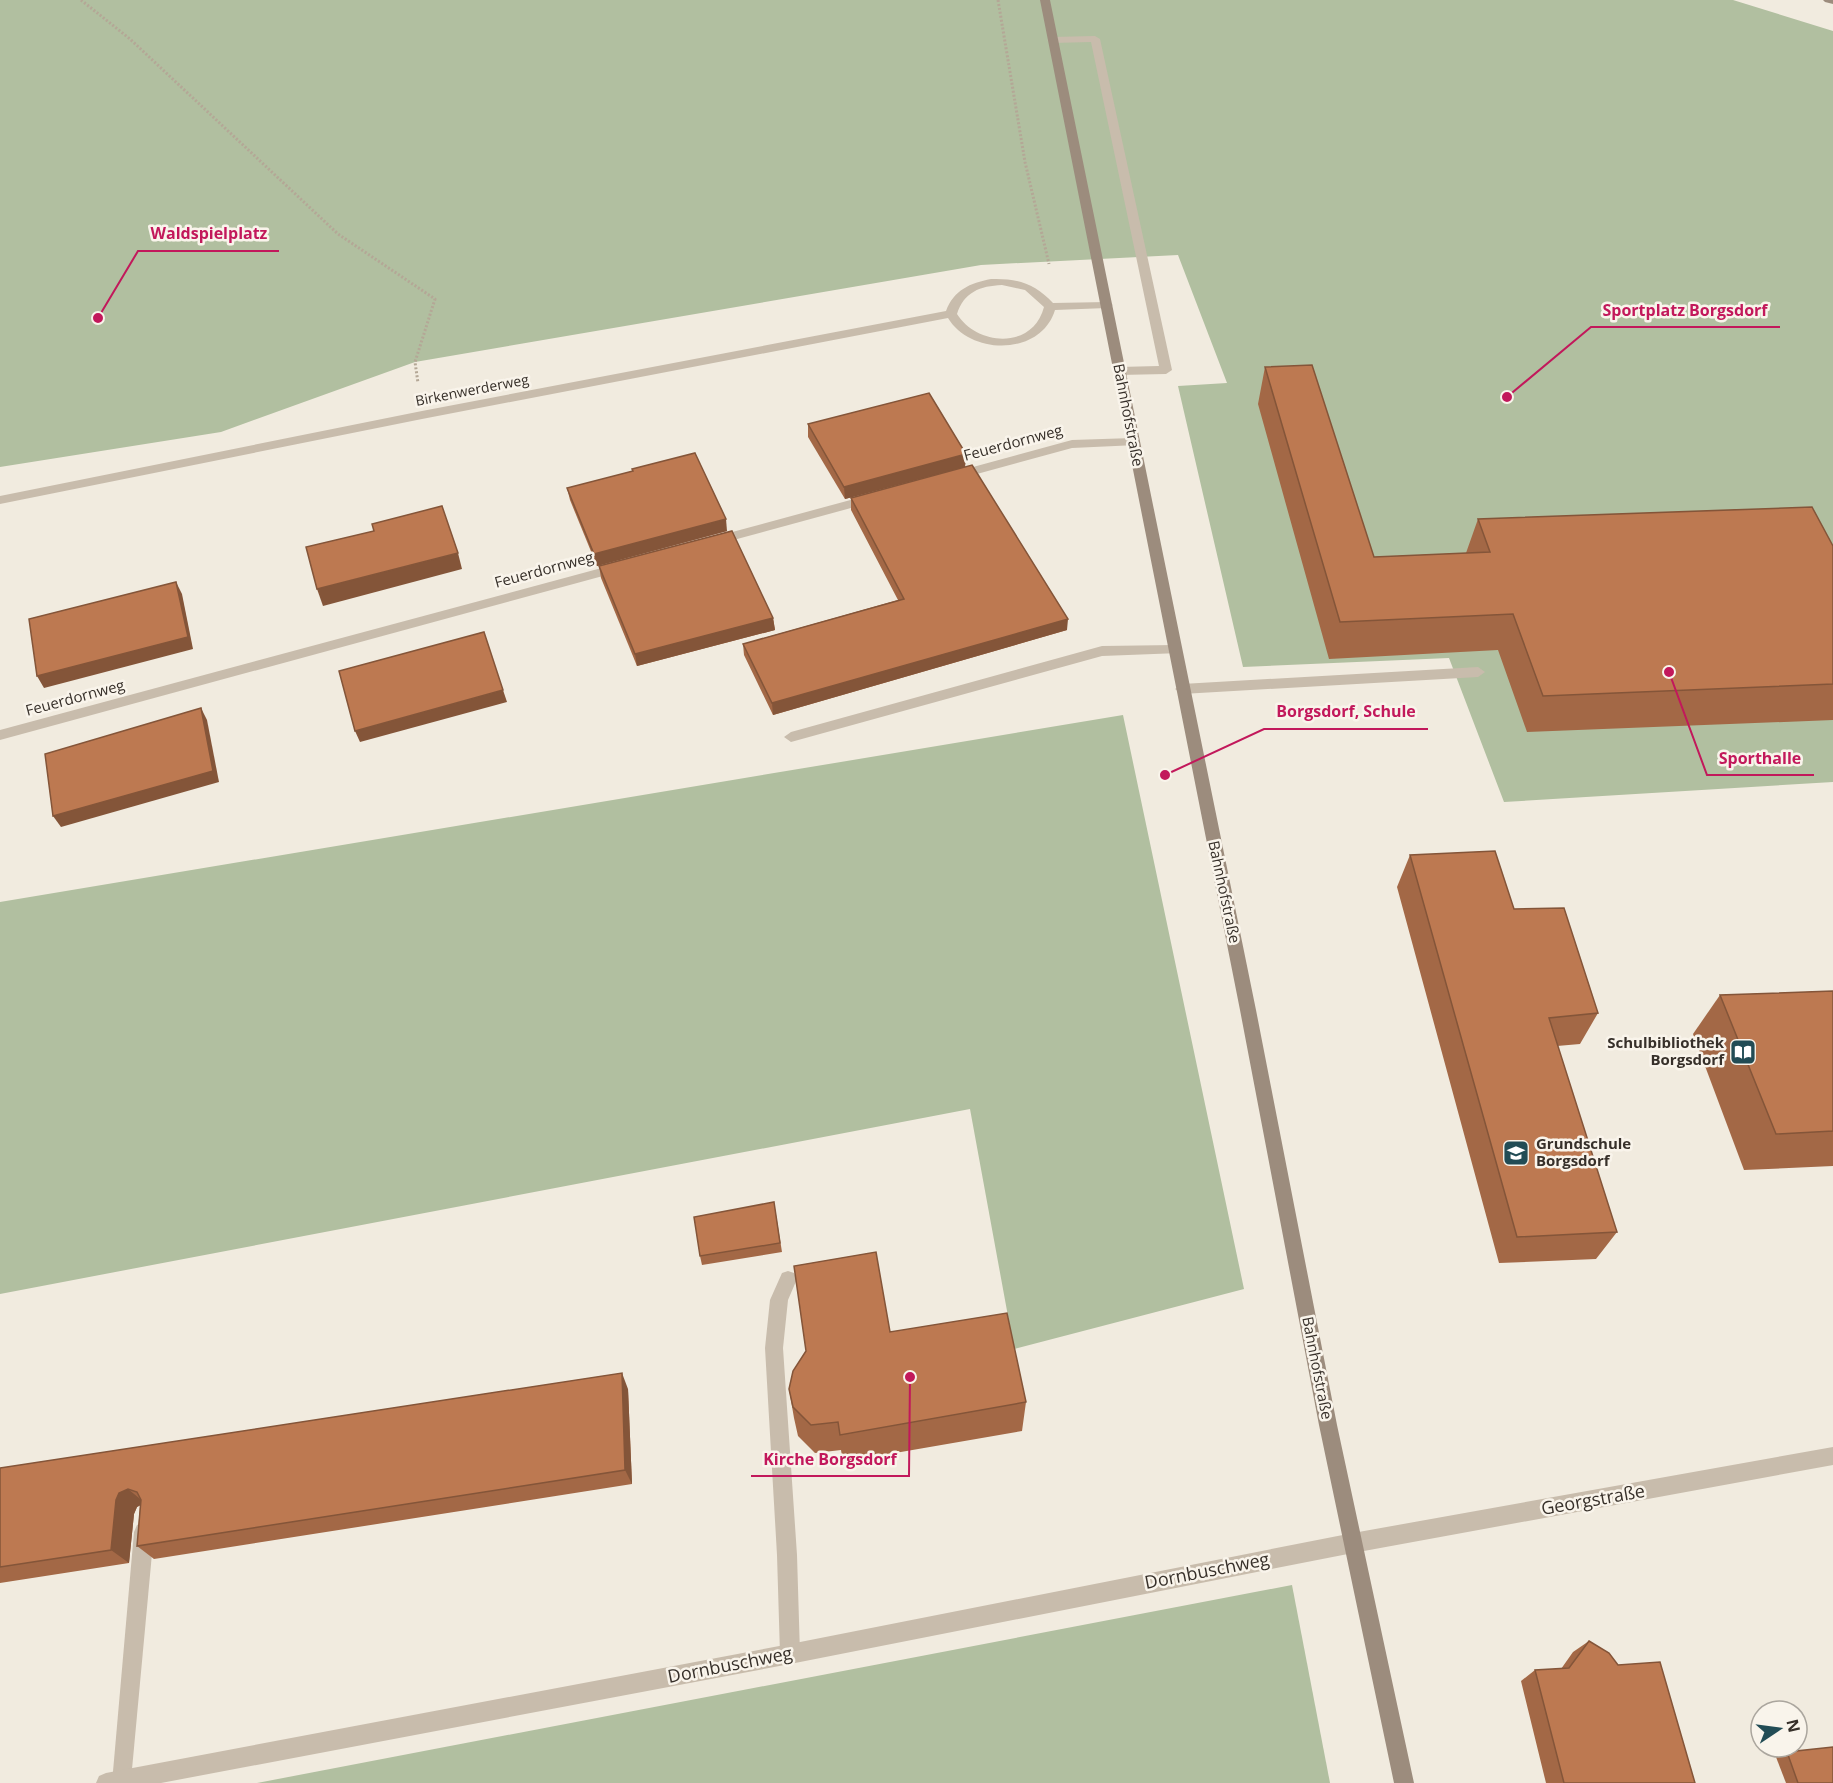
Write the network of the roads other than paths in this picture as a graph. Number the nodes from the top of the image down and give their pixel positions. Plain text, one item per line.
1 (1045, 0) edge
2 (1828, 0) edge
3 (1833, 1) edge
4 (1052, 40) junction
5 (1107, 305) junction
6 (1054, 307) junction
7 (951, 314) junction
8 (1119, 371) junction
9 (1133, 442) junction
10 (945, 479) edge
11 (888, 494) edge
12 (0, 500) edge
13 (703, 544) edge
14 (634, 563) edge
15 (1175, 650) junction
16 (1478, 672) dead end
17 (1182, 689) junction
18 (0, 735) edge
19 (791, 737) dead end
20 (788, 1279) dead end
21 (1833, 1456) edge
22 (146, 1515) edge
23 (1353, 1543) junction
24 (790, 1654) junction
25 (113, 1782) edge
26 (1404, 1783) edge

1 - 4 street, Bahnhofstraße
2 - 3 street
4 - 5 street, Bahnhofstraße
4 - 8 street
5 - 6 street
5 - 8 street, Bahnhofstraße
6 - 7 street
6 - 7 street
7 - 12 street, Birkenwerderweg
8 - 9 street, Bahnhofstraße
9 - 10 street, Feuerdornweg
9 - 15 street, Bahnhofstraße
11 - 13 street
14 - 18 street, Feuerdornweg
15 - 17 street, Bahnhofstraße
15 - 19 street
16 - 17 street
17 - 23 street, Bahnhofstraße
20 - 24 street
21 - 23 street, Georgstraße
22 - 25 street
23 - 24 street, Dornbuschweg
23 - 26 street, Bahnhofstraße
24 - 25 street, Dornbuschweg

